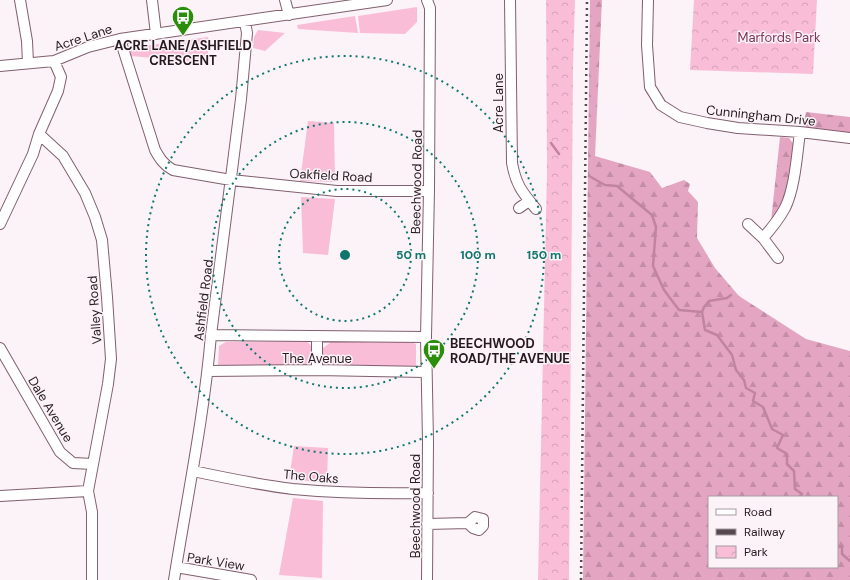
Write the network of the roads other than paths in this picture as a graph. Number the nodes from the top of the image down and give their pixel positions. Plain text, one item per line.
1 (20, 0) edge
2 (152, 0) edge
3 (285, 0) edge
4 (387, 0) edge
5 (427, 0) edge
6 (510, 0) edge
7 (648, 0) edge
8 (289, 15) junction
9 (245, 22) junction
10 (156, 34) junction
11 (120, 39) junction
12 (54, 61) junction
13 (28, 63) junction
14 (0, 66) edge
15 (800, 132) junction
16 (39, 134) junction
17 (850, 138) edge
18 (231, 180) junction
19 (429, 191) junction
20 (519, 208) dead end
21 (0, 224) edge
22 (748, 224) dead end
23 (763, 238) junction
24 (778, 258) dead end
25 (211, 335) junction
26 (317, 337) junction
27 (426, 337) junction
28 (0, 348) edge
29 (317, 370) junction
30 (208, 371) junction
31 (426, 372) junction
32 (93, 464) junction
33 (193, 471) junction
34 (88, 491) junction
35 (428, 493) junction
36 (0, 496) edge
37 (468, 523) dead end
38 (427, 524) junction
39 (176, 567) junction
40 (92, 580) edge
41 (174, 580) edge
42 (252, 580) edge
43 (427, 580) edge

1 - 13 street
2 - 10 street
3 - 8 street
4 - 8 street, Acre Lane
5 - 19 street, Beechwood Road
6 - 20 street, Acre Lane
7 - 15 street, Cunningham Drive
8 - 9 street, Acre Lane
9 - 10 street, Acre Lane
9 - 18 street, Ashfield Road
10 - 11 street, Acre Lane
11 - 12 street, Acre Lane
11 - 18 street, Oakfield Road
12 - 13 street, Acre Lane
12 - 16 street
13 - 14 street, Acre Lane
15 - 17 street, Cunningham Drive
15 - 23 street
16 - 21 street
16 - 32 street, Valley Road
18 - 19 street, Oakfield Road
18 - 25 street, Ashfield Road
19 - 27 street, Beechwood Road
22 - 23 street
23 - 24 street
25 - 26 street, The Avenue
25 - 30 street, Ashfield Road
26 - 27 street, The Avenue
26 - 29 street
27 - 31 street, Beechwood Road
28 - 32 street, Dale Avenue
29 - 30 street, The Avenue
29 - 31 street, The Avenue
30 - 33 street, Ashfield Road
31 - 35 street, Beechwood Road
32 - 34 street, Valley Road
33 - 35 street, The Oaks
33 - 39 street, Ashfield Road
34 - 36 street
34 - 40 street, Valley Road
35 - 38 street, Beechwood Road
37 - 38 street
38 - 43 street, Beechwood Road
39 - 41 street, Ashfield Road
39 - 42 street, Park View

